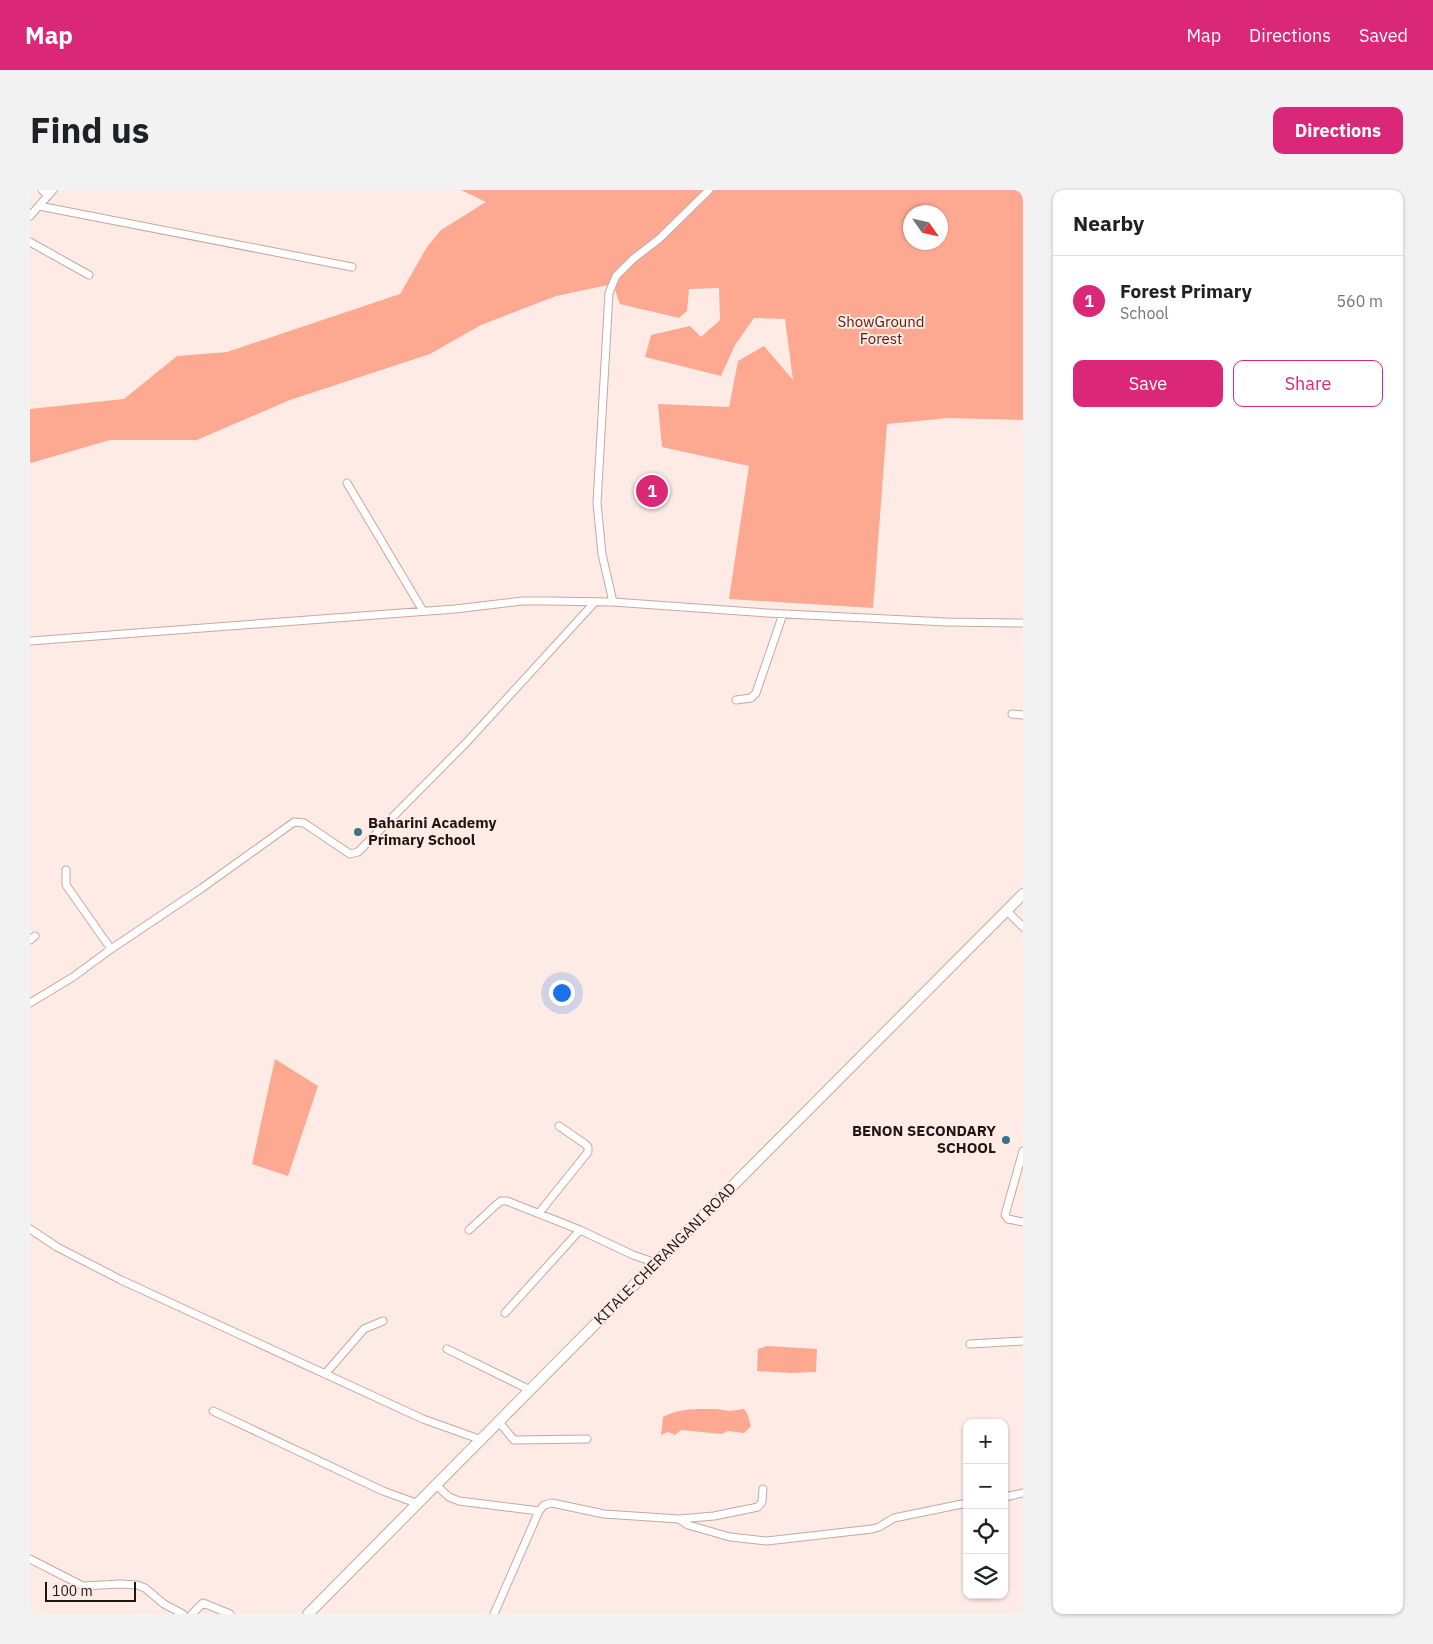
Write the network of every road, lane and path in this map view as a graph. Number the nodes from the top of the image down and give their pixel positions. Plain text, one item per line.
1 (709, 190) edge
2 (48, 192) edge
3 (39, 206) junction
4 (30, 216) edge
5 (30, 242) edge
6 (352, 267) dead end
7 (89, 275) dead end
8 (347, 483) dead end
9 (613, 602) junction
10 (594, 603) junction
11 (423, 611) junction
12 (783, 614) junction
13 (1023, 623) edge
14 (30, 641) edge
15 (736, 700) dead end
16 (1012, 714) dead end
17 (1023, 715) edge
18 (66, 870) dead end
19 (1023, 894) edge
20 (1006, 910) junction
21 (1023, 927) edge
22 (111, 949) junction
23 (30, 1002) edge
24 (559, 1126) dead end
25 (1023, 1151) edge
26 (539, 1213) junction
27 (1023, 1222) edge
28 (30, 1229) edge
29 (469, 1230) dead end
30 (580, 1230) junction
31 (656, 1263) junction
32 (505, 1313) dead end
33 (383, 1321) dead end
34 (1023, 1341) edge
35 (970, 1344) dead end
36 (447, 1349) dead end
37 (325, 1374) junction
38 (530, 1390) junction
39 (213, 1411) dead end
40 (498, 1421) junction
41 (479, 1439) junction
42 (587, 1439) dead end
43 (436, 1485) junction
44 (763, 1489) dead end
45 (1023, 1493) edge
46 (1008, 1495) edge
47 (416, 1503) junction
48 (963, 1504) edge
49 (539, 1511) junction
50 (679, 1519) junction
51 (30, 1559) edge
52 (183, 1614) edge
53 (192, 1614) edge
54 (230, 1614) edge
55 (308, 1614) edge
56 (494, 1614) edge

1 - 9 street
2 - 3 street
3 - 4 street
3 - 6 street
5 - 7 street
8 - 11 street
9 - 10 street
9 - 12 street
10 - 11 street
10 - 22 street
11 - 14 street
12 - 13 street
12 - 15 street
16 - 17 street
18 - 22 street
19 - 20 main road, KITALE-CHERANGANI ROAD
20 - 21 street
20 - 31 main road, KITALE-CHERANGANI ROAD
22 - 23 street
24 - 26 street
25 - 27 street
26 - 29 street
26 - 30 street
28 - 37 street
30 - 31 street
30 - 32 street
31 - 38 main road, KITALE-CHERANGANI ROAD
33 - 37 street
34 - 35 street
36 - 38 street
37 - 41 street
38 - 40 main road, KITALE-CHERANGANI ROAD
39 - 47 street
40 - 41 main road, KITALE-CHERANGANI ROAD
40 - 42 street
41 - 43 main road, KITALE-CHERANGANI ROAD
43 - 47 main road, KITALE-CHERANGANI ROAD
43 - 49 street
44 - 50 street
45 - 46 street
47 - 55 main road, KITALE-CHERANGANI ROAD
48 - 50 street
49 - 50 street
49 - 56 street
51 - 52 street
53 - 54 street

